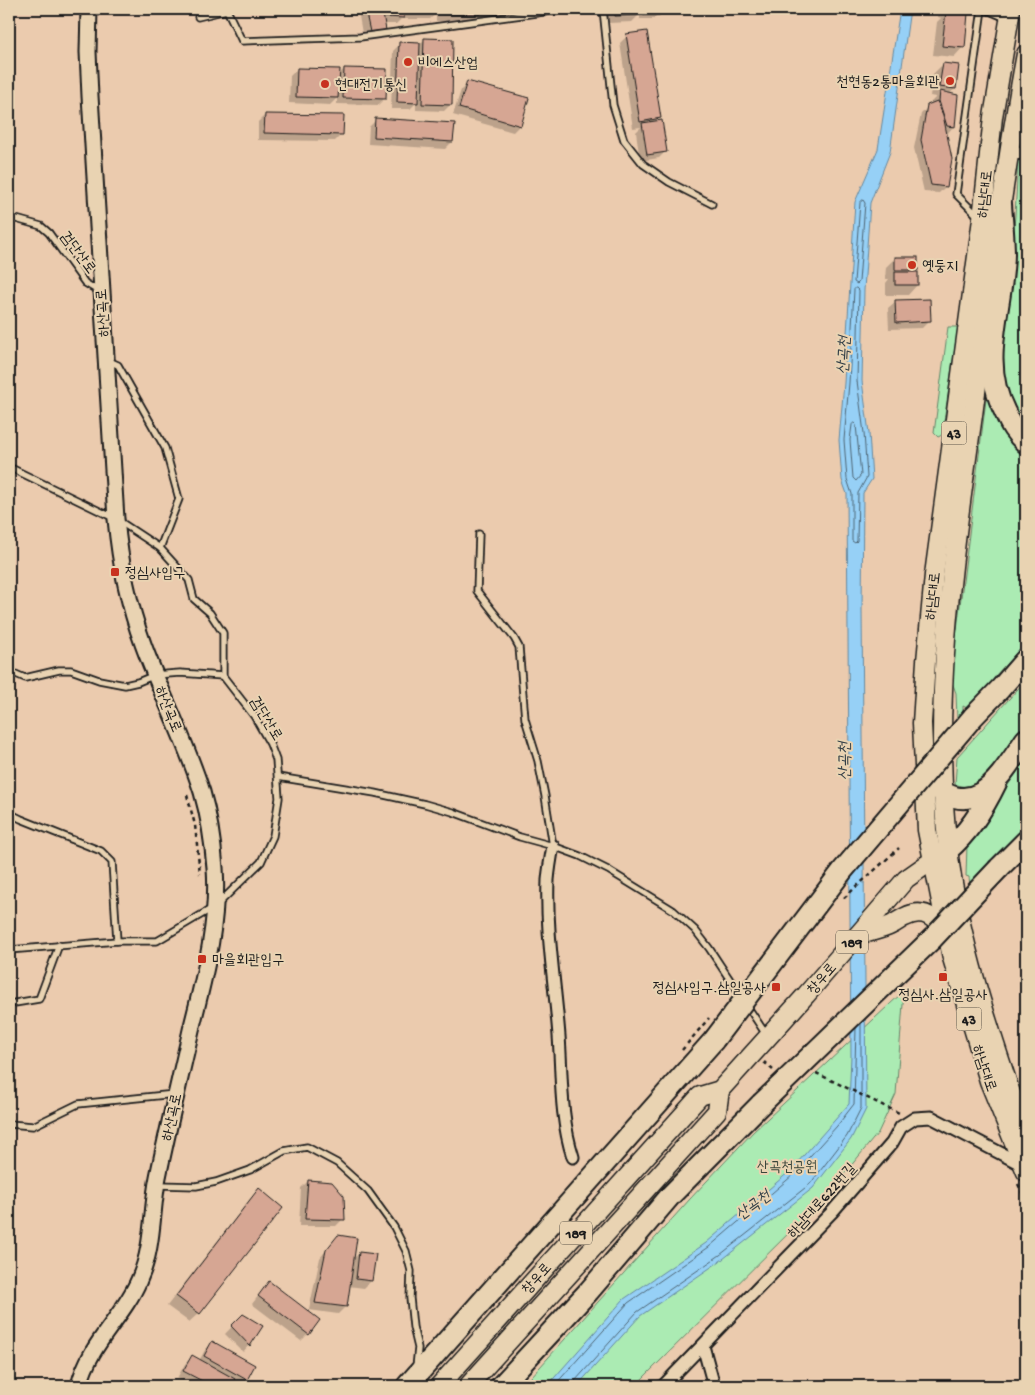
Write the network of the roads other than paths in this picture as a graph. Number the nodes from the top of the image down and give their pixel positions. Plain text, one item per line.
1 (89, 9) edge
2 (566, 9) edge
3 (603, 9) edge
4 (984, 9) edge
5 (227, 10) edge
6 (1010, 14) edge
7 (198, 17) dead end
8 (1026, 54) edge
9 (1017, 107) junction
10 (1026, 126) edge
11 (1026, 153) edge
12 (1008, 154) junction
13 (712, 204) dead end
14 (1001, 204) junction
15 (9, 217) edge
16 (982, 219) junction
17 (101, 292) junction
18 (106, 359) junction
19 (1026, 443) edge
20 (9, 467) edge
21 (116, 519) junction
22 (479, 534) dead end
23 (160, 548) junction
24 (1026, 659) edge
25 (1026, 663) edge
26 (9, 671) edge
27 (155, 675) junction
28 (223, 676) junction
29 (1000, 689) junction
30 (1026, 739) edge
31 (278, 777) junction
32 (925, 778) junction
33 (998, 780) junction
34 (944, 793) junction
35 (9, 813) edge
36 (1026, 841) edge
37 (553, 846) junction
38 (1026, 848) edge
39 (940, 855) junction
40 (999, 868) junction
41 (216, 906) junction
42 (858, 936) junction
43 (947, 937) junction
44 (117, 941) junction
45 (59, 945) junction
46 (9, 950) edge
47 (9, 1004) edge
48 (768, 1037) junction
49 (720, 1090) junction
50 (176, 1094) junction
51 (9, 1124) edge
52 (1026, 1137) edge
53 (573, 1157) dead end
54 (1025, 1169) edge
55 (156, 1184) junction
56 (703, 1346) junction
57 (411, 1381) edge
58 (79, 1386) edge
59 (439, 1386) edge
60 (468, 1386) edge
61 (501, 1386) edge
62 (663, 1386) edge
63 (714, 1386) edge

1 - 17 street, 하산곡로
2 - 5 lane
3 - 13 lane
4 - 6 lane
4 - 16 lane
5 - 7 lane
6 - 16 main road, 하남대로 / 43
8 - 9 main road, 하남대로 / 43
9 - 10 street
9 - 12 main road, 하남대로 / 43
11 - 12 street
12 - 14 main road, 하남대로 / 43
14 - 19 highway
14 - 34 main road, 하남대로 / 43
15 - 17 lane, 검단산로
16 - 32 main road, 하남대로 / 43
17 - 18 street, 하산곡로
18 - 21 street, 하산곡로
18 - 23 lane
20 - 21 lane
21 - 23 lane
21 - 27 street, 하산곡로
22 - 37 lane
23 - 28 lane
24 - 29 highway
25 - 29 highway
26 - 27 lane
27 - 28 lane
27 - 41 street, 하산곡로
28 - 31 lane, 검단산로
29 - 57 highway, bridge
30 - 33 highway
31 - 37 lane
31 - 41 lane, 검단산로
32 - 34 highway
32 - 39 main road, 하남대로 / 43
33 - 34 highway
33 - 39 highway
34 - 39 main road, 하남대로 / 43
35 - 44 lane
36 - 40 highway
37 - 48 lane
37 - 53 street
38 - 40 highway
39 - 42 main road, 창우로 / 189
39 - 43 main road, 하남대로 / 43
39 - 52 main road, 하남대로 / 43
40 - 61 highway, bridge
41 - 44 lane, 검단산로
41 - 50 street, 하산곡로
42 - 43 main road
42 - 48 main road, 창우로 / 189
43 - 54 main road, 하남대로 / 43
44 - 45 lane, 검단산로
45 - 46 lane, 검단산로
45 - 47 lane
48 - 49 main road, 창우로 / 189
49 - 59 main road, 창우로 / 189
49 - 60 main road, 창우로 / 189
50 - 51 lane
50 - 55 street, 하산곡로
54 - 56 street, 하남대로622번길
55 - 57 lane
55 - 58 street, 하산곡로
56 - 62 street, 하남대로622번길
56 - 63 street

